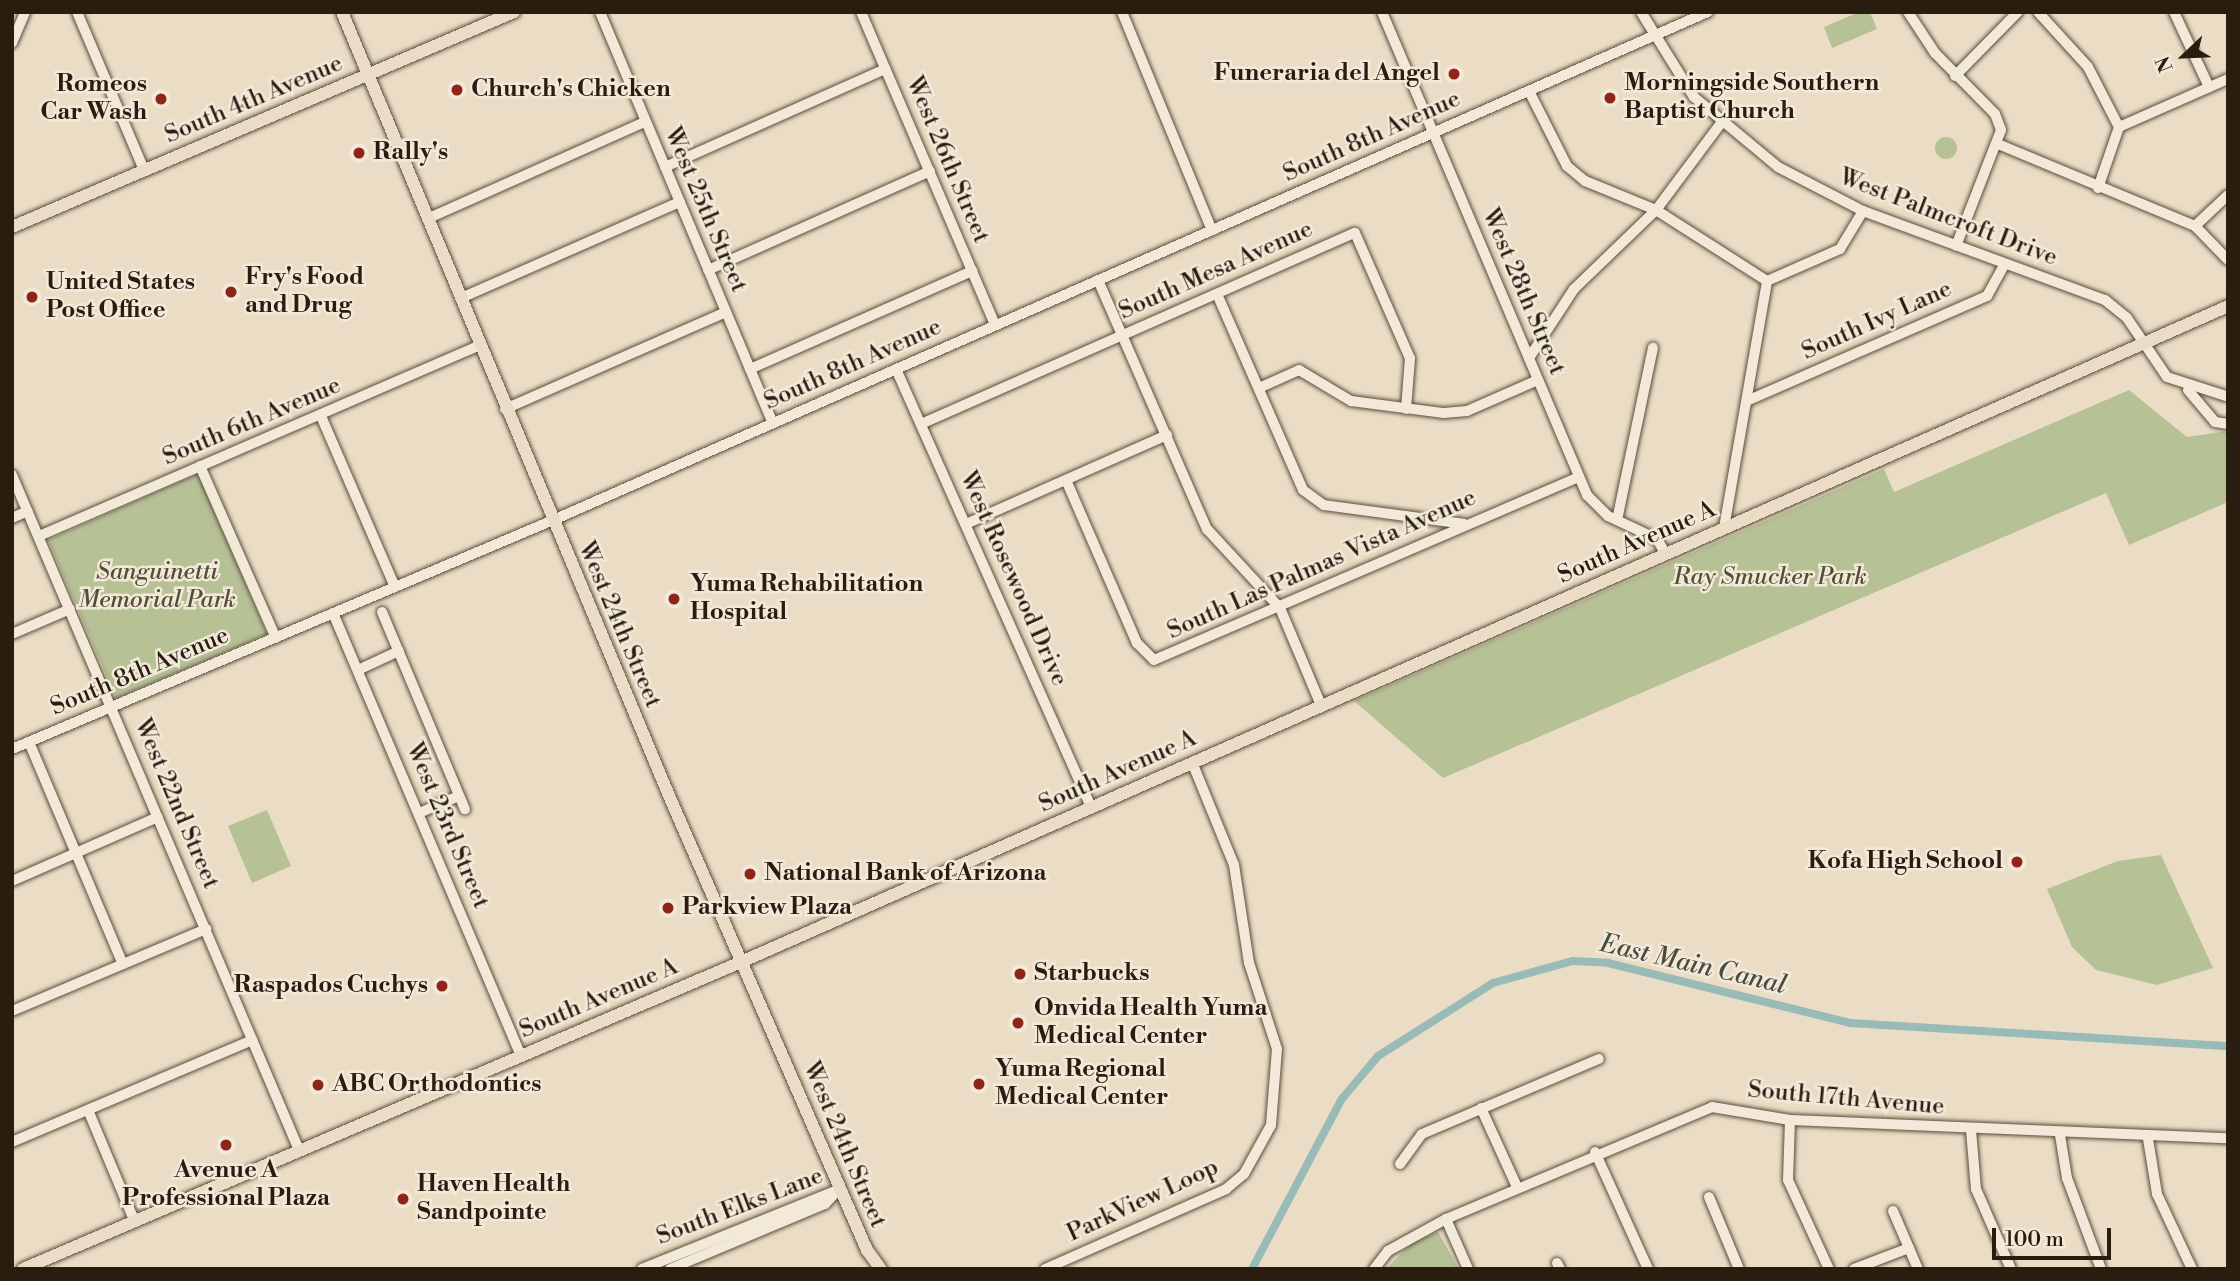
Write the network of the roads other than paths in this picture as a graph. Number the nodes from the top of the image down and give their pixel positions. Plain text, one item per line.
1 (25, 12) edge
2 (77, 12) edge
3 (342, 12) edge
4 (513, 12) edge
5 (600, 12) edge
6 (861, 12) edge
7 (1122, 12) edge
8 (1382, 12) edge
9 (1641, 12) edge
10 (1708, 12) edge
11 (1908, 12) edge
12 (2018, 12) edge
13 (2038, 12) edge
14 (2174, 12) edge
15 (1651, 37) junction
16 (12, 43) edge
17 (885, 69) junction
18 (368, 74) junction
19 (1955, 76) junction
20 (2228, 79) edge
21 (2208, 87) junction
22 (1529, 91) junction
23 (645, 122) junction
24 (1721, 123) junction
25 (2119, 127) junction
26 (1432, 134) junction
27 (1998, 144) junction
28 (665, 167) junction
29 (144, 170) junction
30 (930, 171) junction
31 (2098, 188) junction
32 (2228, 195) edge
33 (680, 202) junction
34 (1656, 210) junction
35 (1863, 211) junction
36 (429, 218) junction
37 (2195, 226) junction
38 (12, 227) edge
39 (1212, 230) junction
40 (1956, 246) junction
41 (2228, 260) edge
42 (2005, 264) junction
43 (708, 270) junction
44 (972, 271) junction
45 (1098, 280) junction
46 (1768, 281) junction
47 (1217, 294) junction
48 (461, 298) junction
49 (2228, 306) edge
50 (726, 312) junction
51 (995, 325) junction
52 (1122, 334) junction
53 (2143, 344) junction
54 (480, 345) junction
55 (1653, 348) dead end
56 (1529, 358) junction
57 (750, 369) junction
58 (896, 369) junction
59 (1538, 380) junction
60 (2185, 387) junction
61 (1259, 388) junction
62 (2227, 397) edge
63 (1749, 400) junction
64 (505, 409) junction
65 (1406, 409) junction
66 (2210, 413) junction
67 (321, 416) junction
68 (773, 423) junction
69 (921, 424) junction
70 (2227, 424) edge
71 (1167, 435) junction
72 (200, 466) junction
73 (12, 475) edge
74 (1578, 477) junction
75 (1066, 480) junction
76 (28, 511) junction
77 (12, 518) edge
78 (1617, 520) junction
79 (551, 522) junction
80 (966, 524) junction
81 (1464, 524) junction
82 (1724, 528) junction
83 (39, 536) junction
84 (1665, 553) junction
85 (395, 587) junction
86 (1280, 608) junction
87 (70, 609) junction
88 (382, 612) dead end
89 (334, 613) junction
90 (12, 634) edge
91 (276, 638) junction
92 (399, 651) junction
93 (358, 670) junction
94 (1321, 705) junction
95 (113, 706) junction
96 (29, 743) junction
97 (12, 750) edge
98 (1192, 762) junction
99 (459, 796) junction
100 (1091, 807) junction
101 (465, 809) dead end
102 (419, 813) junction
103 (158, 817) junction
104 (75, 854) junction
105 (12, 881) edge
106 (206, 929) junction
107 (741, 961) junction
108 (122, 964) junction
109 (12, 1011) edge
110 (252, 1040) junction
111 (521, 1055) junction
112 (1599, 1059) dead end
113 (1481, 1108) junction
114 (88, 1110) junction
115 (1790, 1120) junction
116 (1971, 1129) junction
117 (2060, 1135) junction
118 (2228, 1138) edge
119 (2148, 1139) junction
120 (12, 1142) edge
121 (299, 1150) junction
122 (1595, 1152) junction
123 (1400, 1164) dead end
124 (1517, 1187) junction
125 (840, 1189) junction
126 (1709, 1197) dead end
127 (1893, 1211) dead end
128 (1446, 1219) junction
129 (134, 1220) junction
130 (1909, 1248) junction
131 (867, 1251) junction
132 (23, 1269) edge
133 (642, 1269) edge
134 (670, 1269) edge
135 (869, 1269) edge
136 (881, 1269) edge
137 (1045, 1269) edge
138 (1374, 1269) edge
139 (1468, 1269) edge
140 (1648, 1269) edge
141 (1738, 1269) edge
142 (1829, 1269) edge
143 (1854, 1269) edge
144 (1918, 1269) edge
145 (2011, 1269) edge
146 (2101, 1269) edge
147 (2192, 1269) edge

1 - 16 street
2 - 29 street
3 - 18 main road, West 24th Street
4 - 18 main road, South 4th Avenue
5 - 23 street, West 25th Street
6 - 17 street, West 26th Street
7 - 39 street
8 - 26 street, West 28th Street
9 - 15 street, West Palmcroft Drive
10 - 15 street, South 8th Avenue
11 - 19 street
12 - 19 street
13 - 25 street
14 - 21 street
15 - 22 street, South 8th Avenue
15 - 24 street, West Palmcroft Drive
17 - 28 street
17 - 30 street, West 26th Street
18 - 29 main road, South 4th Avenue
18 - 36 main road, West 24th Street
19 - 27 street
20 - 21 street
21 - 25 street
22 - 26 street, South 8th Avenue
22 - 34 street
23 - 28 street, West 25th Street
23 - 36 street
24 - 34 street
24 - 35 street, West Palmcroft Drive
25 - 31 street
26 - 39 street, South 8th Avenue
26 - 56 street, West 28th Street
27 - 31 street
27 - 40 street
28 - 33 street, West 25th Street
29 - 38 main road, South 4th Avenue
30 - 43 street
30 - 44 street, West 26th Street
31 - 37 street
32 - 37 street
33 - 43 street, West 25th Street
33 - 48 street
34 - 46 street
34 - 56 street
35 - 40 street, West Palmcroft Drive
35 - 46 street
36 - 48 main road, West 24th Street
37 - 41 street
39 - 45 street, South 8th Avenue
40 - 42 street, West Palmcroft Drive
42 - 53 street, West Palmcroft Drive
42 - 63 street, South Ivy Lane
43 - 50 street, West 25th Street
44 - 51 street, West 26th Street
44 - 57 street
45 - 51 street, South 8th Avenue
45 - 52 street
46 - 63 street
47 - 52 street, South Mesa Avenue
47 - 61 street
47 - 65 street, South Mesa Avenue
48 - 54 main road, West 24th Street
49 - 53 main road, South Avenue A
50 - 57 street, West 25th Street
50 - 64 street
51 - 58 street, South 8th Avenue
52 - 69 street, South Mesa Avenue
52 - 71 street
53 - 60 street, West Palmcroft Drive
53 - 82 main road, South Avenue A
54 - 64 main road, West 24th Street
54 - 67 street, South 6th Avenue
55 - 78 street
56 - 59 street, West 28th Street
57 - 68 street, West 25th Street
58 - 68 street, South 8th Avenue
58 - 69 street, West Rosewood Drive
59 - 65 street
59 - 74 street, West 28th Street
60 - 62 street
60 - 66 street
61 - 65 street
61 - 81 street
62 - 66 street
63 - 82 street
64 - 79 main road, West 24th Street
66 - 70 street
67 - 72 street, South 6th Avenue
67 - 85 street
68 - 79 street, South 8th Avenue
69 - 80 street, West Rosewood Drive
71 - 75 street
71 - 86 street
72 - 83 street, South 6th Avenue
72 - 91 street
73 - 76 street, West 22nd Street
74 - 78 street, West 28th Street
74 - 81 street, South Las Palmas Vista Avenue
75 - 80 street
75 - 86 street, South Las Palmas Vista Avenue
76 - 77 street
76 - 83 street, West 22nd Street
78 - 84 street, West 28th Street
79 - 85 street, South 8th Avenue
79 - 107 main road, West 24th Street
80 - 100 street, West Rosewood Drive
81 - 86 street, South Las Palmas Vista Avenue
82 - 84 main road, South Avenue A
83 - 87 street, West 22nd Street
84 - 94 main road, South Avenue A
85 - 89 street, South 8th Avenue
86 - 94 street
87 - 90 street
87 - 95 street, West 22nd Street
88 - 92 street
89 - 91 street, South 8th Avenue
89 - 93 street, West 23rd Street
91 - 95 street, South 8th Avenue
92 - 93 street
92 - 99 street
93 - 102 street, West 23rd Street
94 - 98 main road, South Avenue A
95 - 96 street, South 8th Avenue
95 - 103 street, West 22nd Street
96 - 97 street, South 8th Avenue
96 - 104 street
98 - 100 main road, South Avenue A
98 - 137 street, ParkView Loop
99 - 101 street
99 - 102 street
100 - 107 main road, South Avenue A
102 - 111 street, West 23rd Street
103 - 104 street
103 - 106 street, West 22nd Street
104 - 105 street
104 - 108 street
106 - 108 street
106 - 110 street, West 22nd Street
107 - 111 main road, South Avenue A
107 - 125 main road, West 24th Street
108 - 109 street
110 - 114 street
110 - 121 street, West 22nd Street
111 - 121 main road, South Avenue A
112 - 113 street
113 - 123 street
113 - 124 street
114 - 120 street
114 - 129 street
115 - 116 street, South 17th Avenue
115 - 122 street, South 17th Avenue
115 - 142 street
116 - 117 street, South 17th Avenue
116 - 145 street
117 - 119 street, South 17th Avenue
117 - 146 street
118 - 119 street, South 17th Avenue
119 - 147 street
121 - 129 main road, South Avenue A
122 - 124 street, South 17th Avenue
122 - 140 street
124 - 128 street, South 17th Avenue
125 - 131 main road, West 24th Street
125 - 133 street, South Elks Lane
125 - 134 street, South Elks Lane
126 - 141 street
127 - 130 street
128 - 138 street, South 17th Avenue
128 - 139 street
129 - 132 main road, South Avenue A
130 - 143 street
130 - 144 street
131 - 135 main road, West 24th Street
131 - 136 main road, West 24th Street

